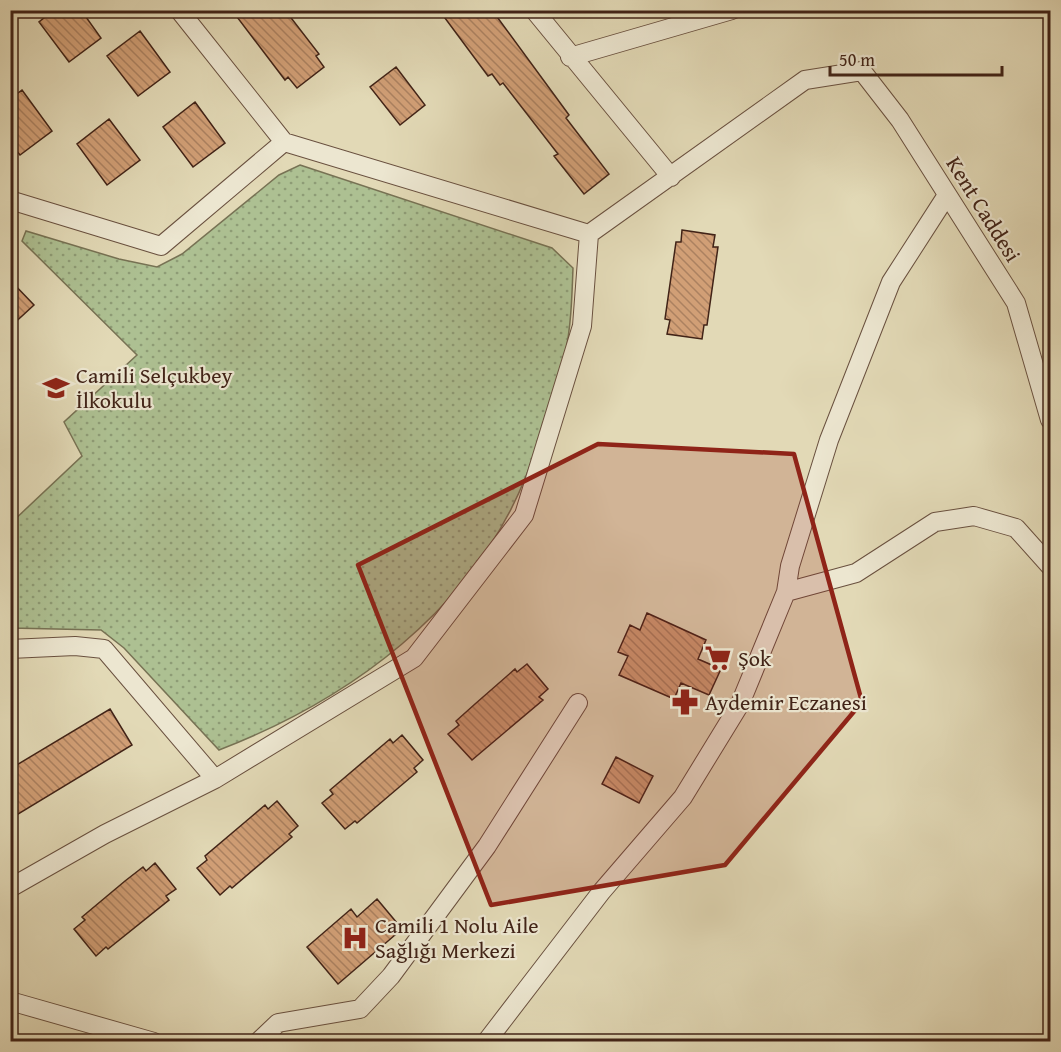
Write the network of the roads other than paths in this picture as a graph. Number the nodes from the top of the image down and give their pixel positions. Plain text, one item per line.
1 (180, 10) edge
2 (534, 10) edge
3 (732, 10) edge
4 (570, 57) junction
5 (284, 142) junction
6 (671, 177) junction
7 (947, 195) junction
8 (10, 200) edge
9 (589, 234) junction
10 (1050, 420) edge
11 (1050, 566) edge
12 (786, 592) junction
13 (10, 649) edge
14 (578, 703) dead end
15 (215, 779) junction
16 (10, 888) edge
17 (10, 1002) edge
18 (154, 1041) edge
19 (258, 1041) edge
20 (486, 1041) edge

1 - 5 street
2 - 4 street
3 - 4 street
4 - 6 street
5 - 8 street
5 - 9 street
6 - 7 street, Kent Caddesi
6 - 9 street
7 - 10 street, Kent Caddesi
7 - 12 street
9 - 15 street
11 - 12 street
12 - 20 street
13 - 15 street
14 - 19 street
15 - 16 street
17 - 18 street

